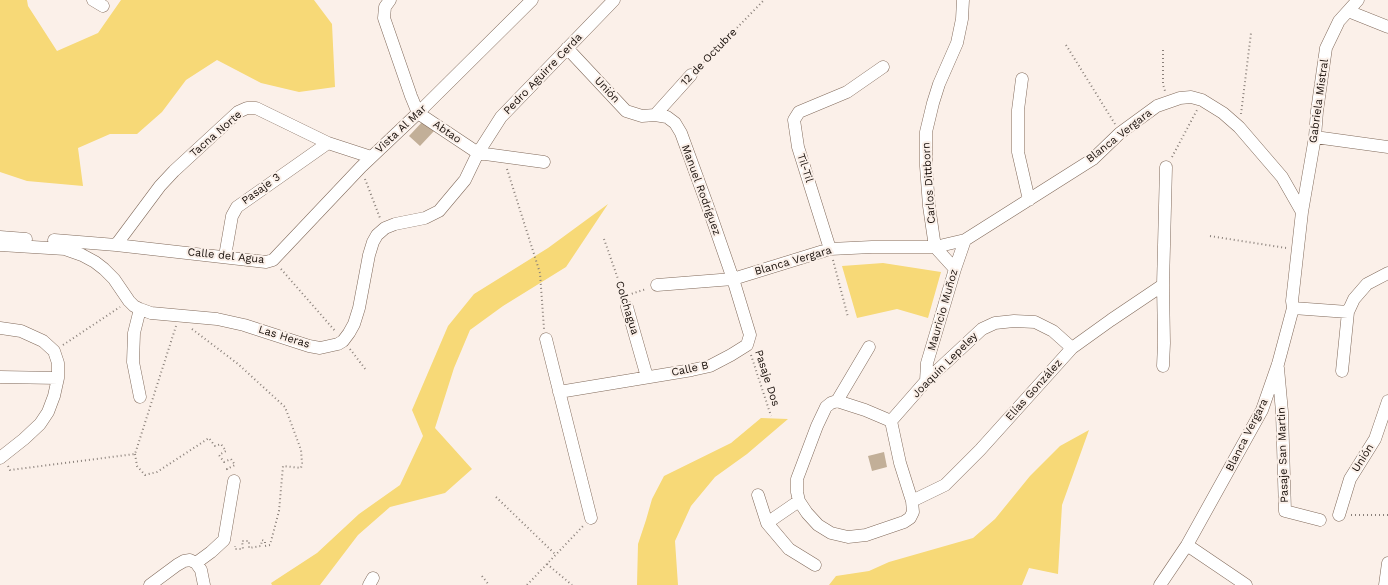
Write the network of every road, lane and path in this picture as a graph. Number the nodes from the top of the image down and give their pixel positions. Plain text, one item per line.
1 (390, 0) edge
2 (532, 0) edge
3 (764, 0) edge
4 (963, 0) edge
5 (1358, 0) edge
6 (611, 1) edge
7 (1348, 11) junction
8 (1388, 27) edge
9 (1251, 32) dead end
10 (1066, 45) dead end
11 (567, 48) junction
12 (1163, 50) dead end
13 (883, 67) dead end
14 (691, 75) joint
15 (1022, 78) dead end
16 (1164, 84) dead end
17 (1202, 100) junction
18 (418, 113) junction
19 (655, 116) junction
20 (1239, 127) junction
21 (1120, 133) junction
22 (1315, 136) junction
23 (328, 143) junction
24 (1388, 147) edge
25 (478, 154) junction
26 (503, 156) junction
27 (371, 157) junction
28 (544, 162) dead end
29 (361, 167) junction
30 (1166, 167) joint
31 (1028, 200) junction
32 (1302, 212) junction
33 (384, 228) junction
34 (1210, 236) dead end
35 (0, 237) edge
36 (604, 239) dead end
37 (965, 240) junction
38 (41, 243) junction
39 (116, 245) junction
40 (0, 246) edge
41 (935, 247) junction
42 (830, 249) junction
43 (1298, 250) junction
44 (225, 256) junction
45 (273, 260) junction
46 (955, 269) junction
47 (1388, 273) edge
48 (733, 279) junction
49 (657, 285) joint
50 (1163, 285) junction
51 (129, 301) junction
52 (626, 301) junction
53 (1293, 308) junction
54 (140, 309) junction
55 (1348, 312) junction
56 (180, 315) junction
57 (848, 317) dead end
58 (0, 328) edge
59 (546, 339) joint
60 (343, 341) junction
61 (747, 345) junction
62 (869, 347) dead end
63 (1072, 348) junction
64 (54, 351) junction
65 (1278, 364) junction
66 (1163, 366) dead end
67 (366, 370) dead end
68 (1342, 371) dead end
69 (0, 377) edge
70 (647, 377) junction
71 (58, 378) junction
72 (926, 381) junction
73 (559, 392) junction
74 (140, 396) dead end
75 (838, 401) junction
76 (1388, 402) edge
77 (771, 416) dead end
78 (891, 422) junction
79 (135, 454) junction
80 (1, 457) edge
81 (234, 481) joint
82 (758, 495) dead end
83 (496, 497) dead end
84 (799, 501) junction
85 (912, 501) junction
86 (1340, 515) joint
87 (1388, 515) edge
88 (591, 518) joint
89 (1320, 520) dead end
90 (768, 523) junction
91 (234, 543) dead end
92 (1187, 545) junction
93 (556, 555) junction
94 (196, 563) junction
95 (1388, 563) edge
96 (547, 564) junction
97 (815, 565) dead end
98 (482, 576) dead end
99 (150, 585) edge
100 (204, 585) edge
101 (489, 585) edge
102 (527, 585) edge
103 (572, 585) edge
104 (1160, 585) edge
105 (1246, 585) edge
106 (1385, 585) edge

1 - 18 street
2 - 18 street, Vista Al Mar
3 - 14 path, 12 de Octubre
4 - 41 street, Carlos Dittborn
5 - 7 street, Gabriela Mistral
6 - 11 street, Pedro Aguirre Cerda
7 - 8 street
7 - 22 street, Gabriela Mistral
9 - 20 path
10 - 21 path
11 - 19 street, Unión
11 - 25 street, Pedro Aguirre Cerda
12 - 16 path
13 - 42 street, Til-Til
14 - 19 street, 12 de Octubre
15 - 31 street
17 - 20 street, Blanca Vergara
17 - 21 street, Blanca Vergara
17 - 30 path
18 - 25 street, Abtao
18 - 27 street, Vista Al Mar
19 - 48 street, Manuel Rodríguez
20 - 32 street, Blanca Vergara
21 - 31 street, Blanca Vergara
22 - 24 street
22 - 32 street, Gabriela Mistral
23 - 27 street, Tacna Norte
23 - 39 street, Tacna Norte
23 - 44 street, Pasaje 3
25 - 26 street, Abtao
25 - 33 street
26 - 28 street, Abtao
26 - 59 path
27 - 29 street, Vista Al Mar
29 - 33 path
29 - 45 street, Vista Al Mar
30 - 50 street
31 - 37 street, Blanca Vergara
32 - 43 street, Blanca Vergara
33 - 60 street
34 - 43 path
35 - 38 street, Las Heras
36 - 52 path, Colchagua
37 - 41 street, Blanca Vergara
37 - 46 street, Mauricio Muñoz
38 - 39 street, Calle del Agua
38 - 40 street, Las Heras
38 - 51 street, Las Heras
39 - 44 street, Calle del Agua
41 - 42 street, Blanca Vergara
41 - 46 street
42 - 48 street, Blanca Vergara
42 - 57 path
43 - 53 street, Blanca Vergara
44 - 45 street, Calle del Agua
45 - 60 path, Calle del Agua
46 - 72 street, Mauricio Muñoz
47 - 55 street
48 - 49 street, Blanca Vergara
48 - 61 street
49 - 52 path
50 - 63 street, Elías González
50 - 66 street
51 - 54 street, Las Heras
51 - 64 path
52 - 70 street, Colchagua
53 - 55 street
53 - 65 street, Blanca Vergara
54 - 56 street, Las Heras
54 - 74 street
55 - 68 street
56 - 60 street, Las Heras
56 - 79 path
56 - 91 path
58 - 64 street
59 - 73 street
60 - 67 path, Calle del Agua
61 - 70 street, Calle B
61 - 77 path, Pasaje Dos
62 - 75 street
63 - 72 street, Joaquín Lepeley
63 - 85 street, Elías González
64 - 71 street
65 - 89 street, Pasaje San Martin
65 - 92 street, Blanca Vergara
69 - 71 street
70 - 73 street, Calle B
71 - 80 street
72 - 78 street, Joaquín Lepeley
73 - 88 street
75 - 78 street
75 - 84 street
76 - 86 street, Unión
78 - 85 street
79 - 80 path
79 - 81 path
81 - 94 street
82 - 90 street
83 - 93 path
84 - 85 street
84 - 90 street
86 - 87 path
88 - 93 path
90 - 97 street
92 - 104 street, Blanca Vergara
92 - 105 street
93 - 96 path
94 - 99 street
94 - 100 street
95 - 106 street
96 - 102 path
96 - 103 path
98 - 101 path

